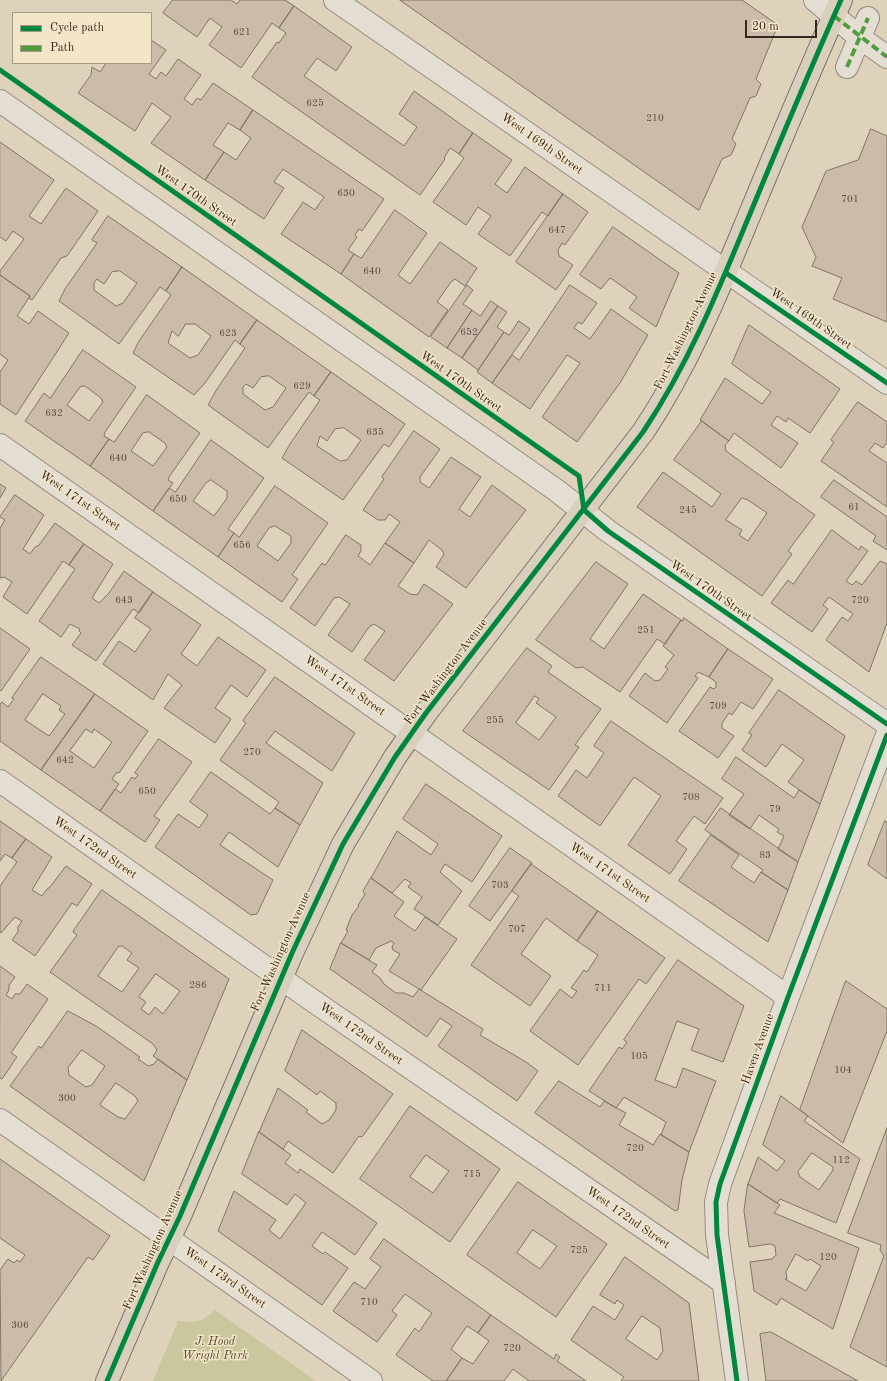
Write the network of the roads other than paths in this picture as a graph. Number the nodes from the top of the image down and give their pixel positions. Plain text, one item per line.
1 (335, 0) edge
2 (815, 0) edge
3 (838, 8) edge
4 (864, 28) junction
5 (887, 57) edge
6 (847, 66) dead end
7 (0, 101) edge
8 (726, 273) junction
9 (887, 383) edge
10 (0, 445) edge
11 (584, 510) junction
12 (887, 724) edge
13 (412, 733) junction
14 (887, 735) edge
15 (0, 781) edge
16 (281, 978) junction
17 (788, 997) junction
18 (0, 1120) edge
19 (169, 1239) junction
20 (724, 1283) junction
21 (107, 1381) edge
22 (371, 1381) edge
23 (737, 1381) edge

1 - 8 street, West 169th Street
2 - 3 street
3 - 4 street
3 - 8 main road, Fort Washington Avenue
4 - 5 street
4 - 6 street
7 - 11 street, West 170th Street
8 - 9 street, West 169th Street
8 - 11 main road, Fort Washington Avenue
10 - 13 street, West 171st Street
11 - 12 street, West 170th Street
11 - 13 main road, Fort Washington Avenue
13 - 16 main road, Fort Washington Avenue
13 - 17 street, West 171st Street
14 - 17 street, Haven Avenue
15 - 16 street, West 172nd Street
16 - 19 main road, Fort Washington Avenue
16 - 20 street, West 172nd Street
17 - 20 street, Haven Avenue
18 - 19 street, West 173rd Street
19 - 21 main road, Fort Washington Avenue
19 - 22 street, West 173rd Street
20 - 23 street, Haven Avenue

